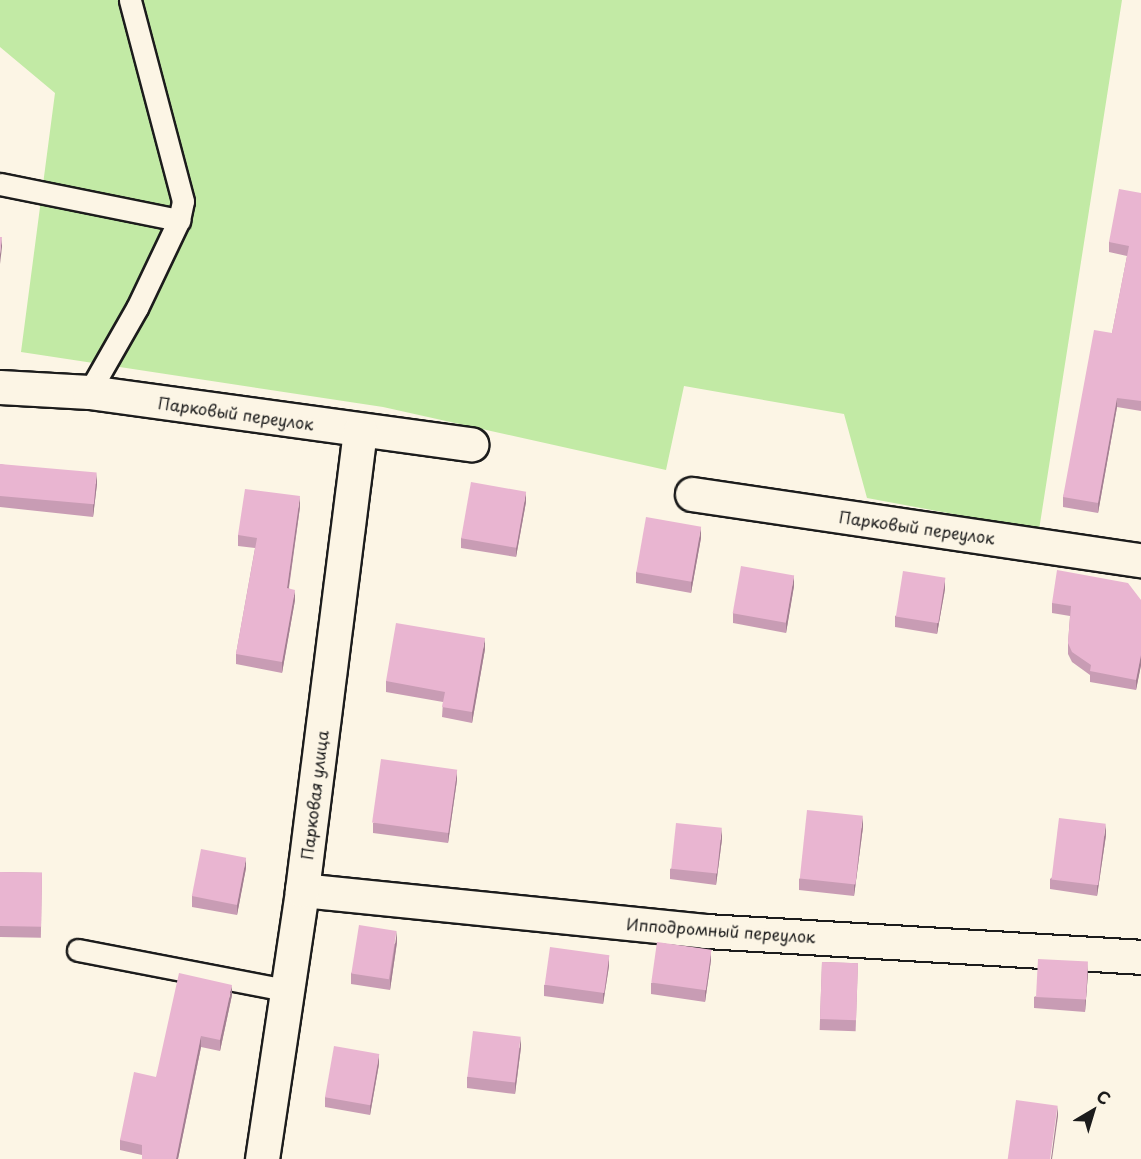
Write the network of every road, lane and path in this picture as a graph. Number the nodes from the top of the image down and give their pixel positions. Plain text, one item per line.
1 (130, 0) edge
2 (141, 0) edge
3 (136, 24) junction
4 (0, 184) edge
5 (179, 220) junction
6 (0, 387) edge
7 (89, 392) junction
8 (360, 431) junction
9 (471, 444) dead end
10 (692, 494) dead end
11 (1141, 560) edge
12 (302, 890) junction
13 (78, 950) dead end
14 (1141, 957) edge
15 (286, 990) junction
16 (262, 1159) edge

1 - 3 lane
2 - 3 lane
3 - 5 lane
4 - 5 lane
5 - 7 lane
6 - 7 street, Парковый переулок
7 - 8 street, Парковый переулок
8 - 9 street, Парковый переулок
8 - 12 street, Парковая улица
10 - 11 street, Парковый переулок
12 - 14 street, Ипподромный переулок
12 - 15 street, Парковая улица
13 - 15 lane
15 - 16 street, Парковая улица

